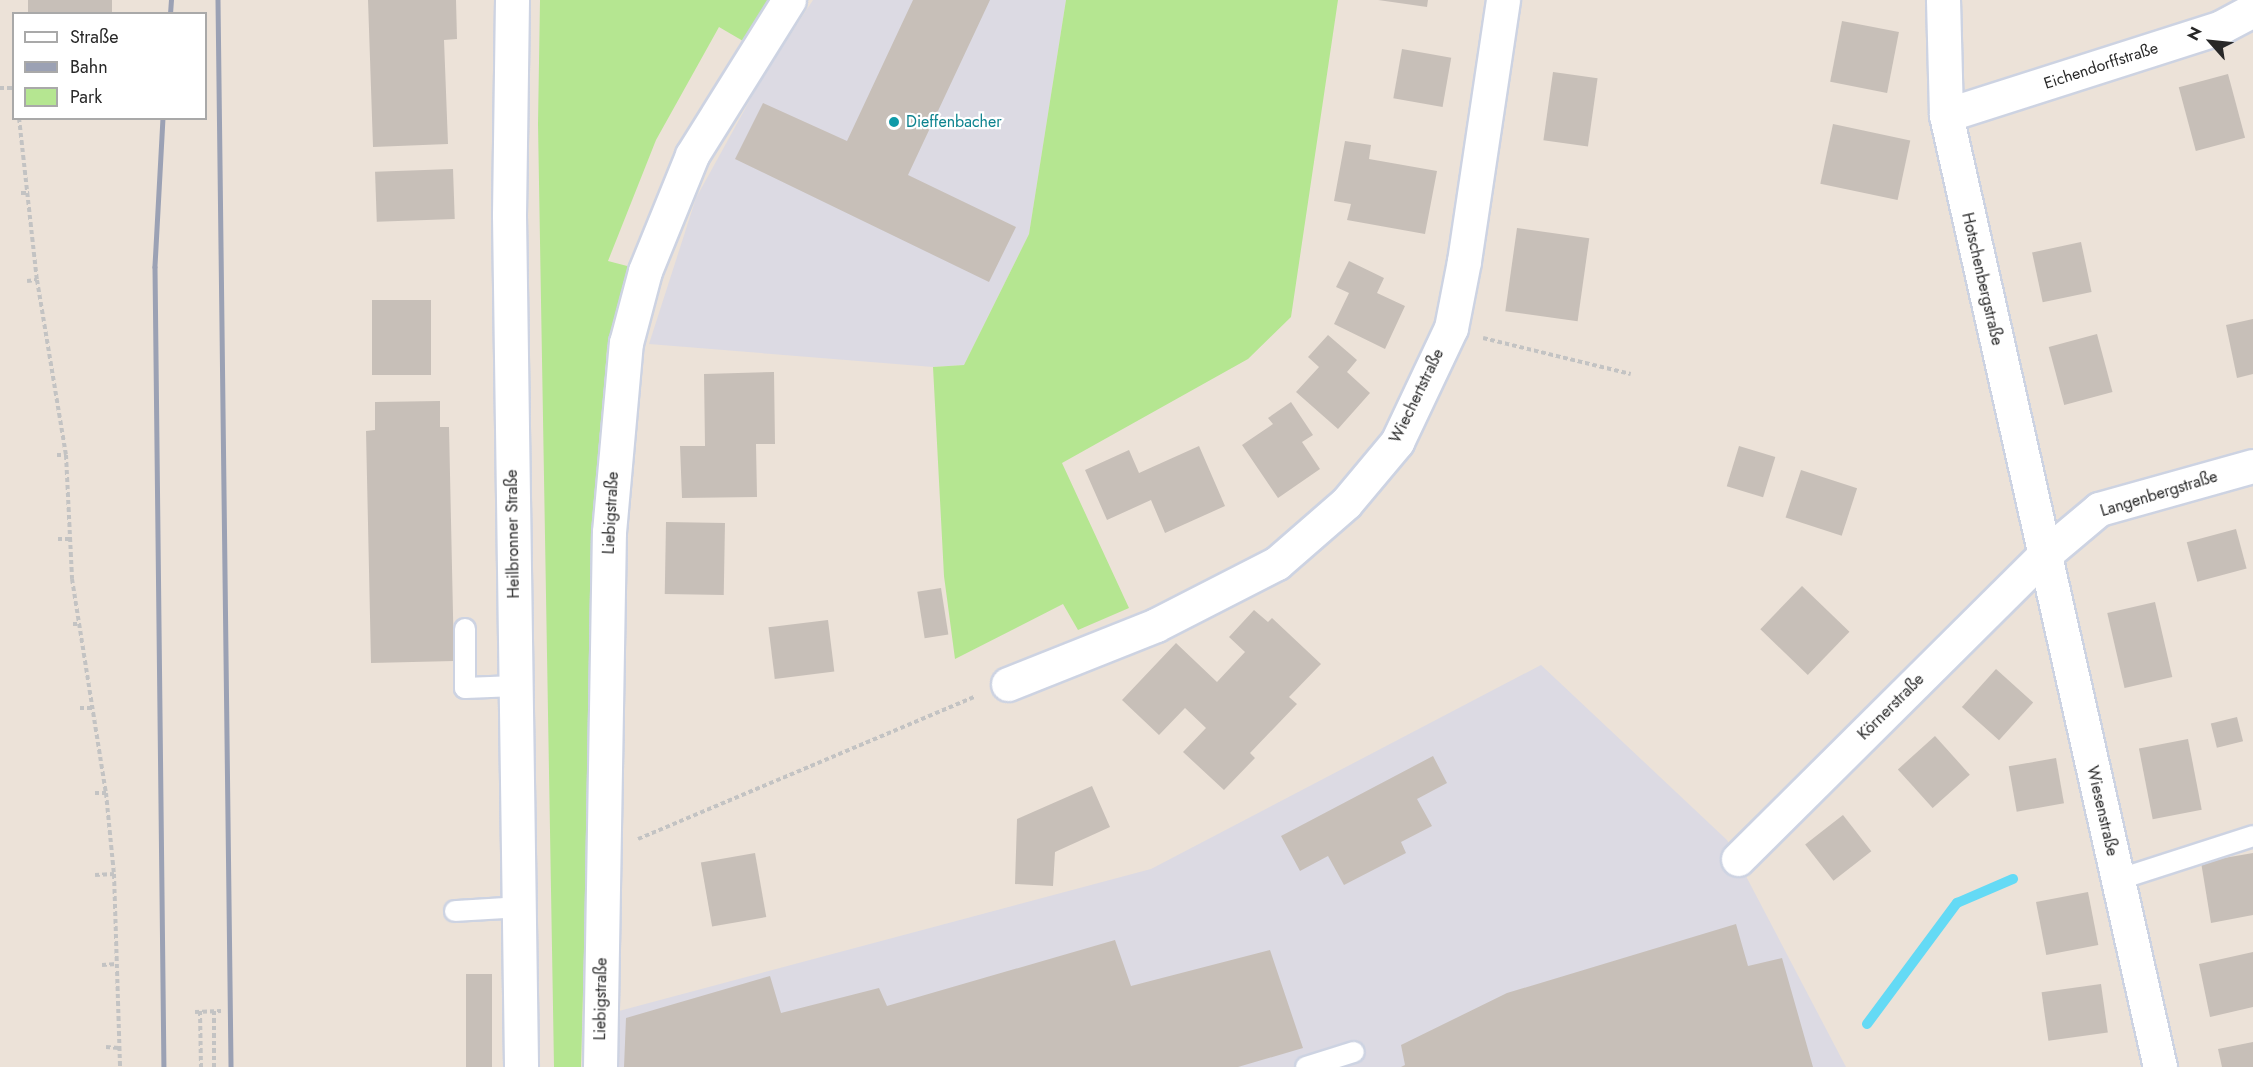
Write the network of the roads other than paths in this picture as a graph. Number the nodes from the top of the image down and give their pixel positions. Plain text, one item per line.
1 (512, 0) edge
2 (789, 0) edge
3 (1503, 0) edge
4 (1943, 0) edge
5 (2253, 10) edge
6 (1946, 115) junction
7 (2253, 466) edge
8 (2043, 556) junction
9 (465, 629) dead end
10 (1008, 684) dead end
11 (516, 686) junction
12 (2253, 836) edge
13 (1738, 859) dead end
14 (2117, 880) junction
15 (520, 907) junction
16 (455, 912) dead end
17 (1354, 1052) dead end
18 (521, 1067) edge
19 (600, 1067) edge
20 (1306, 1067) edge
21 (2160, 1067) edge

1 - 11 street, Heilbronner Straße
2 - 19 street, Liebigstraße
3 - 10 street, Wiechertstraße
4 - 6 street, Hotschenbergstraße
5 - 6 street, Eichendorffstraße
6 - 8 street, Hotschenbergstraße
7 - 8 street, Langenbergstraße
8 - 13 street, Körnerstraße
8 - 14 street, Wiesenstraße
9 - 11 lane
11 - 15 street, Heilbronner Straße
12 - 14 lane
14 - 21 street, Wiesenstraße
15 - 16 lane
15 - 18 street, Heilbronner Straße
17 - 20 lane

